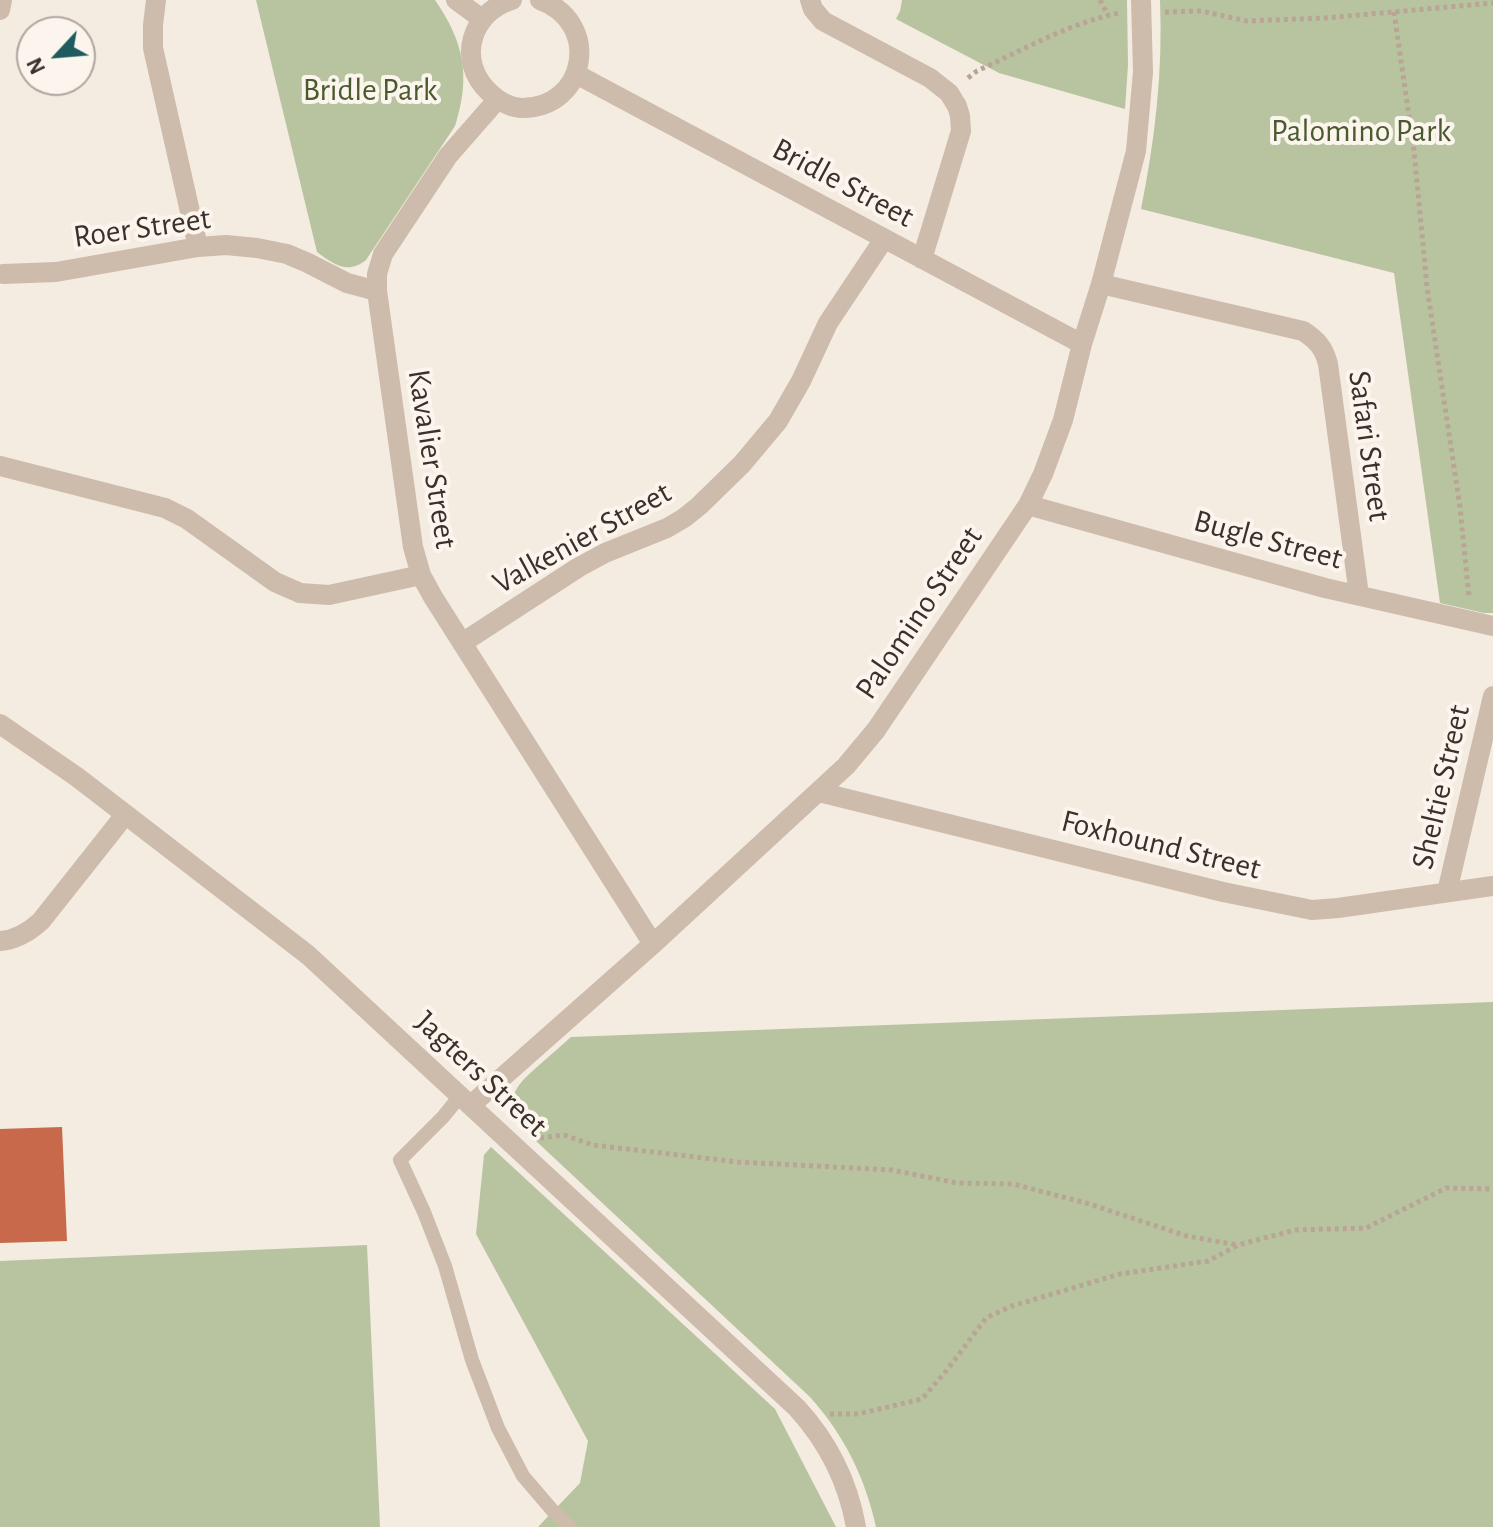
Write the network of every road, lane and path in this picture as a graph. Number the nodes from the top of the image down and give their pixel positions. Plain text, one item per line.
1 (2, 0) edge
2 (156, 0) edge
3 (456, 0) edge
4 (512, 0) edge
5 (540, 0) edge
6 (810, 0) edge
7 (1100, 0) edge
8 (1493, 3) edge
9 (566, 6) edge
10 (1133, 6) edge
11 (0, 10) edge
12 (1160, 12) dead end
13 (1394, 12) junction
14 (1108, 15) junction
15 (482, 19) junction
16 (576, 74) junction
17 (949, 93) junction
18 (497, 100) junction
19 (884, 239) junction
20 (198, 247) junction
21 (922, 259) junction
22 (1, 272) edge
23 (1101, 284) junction
24 (377, 291) junction
25 (1082, 344) junction
26 (0, 466) edge
27 (1028, 505) junction
28 (421, 575) junction
29 (1359, 595) junction
30 (1471, 622) junction
31 (1493, 626) edge
32 (462, 643) junction
33 (1493, 696) edge
34 (0, 724) edge
35 (819, 792) junction
36 (125, 815) junction
37 (1493, 886) edge
38 (1447, 892) junction
39 (0, 941) edge
40 (653, 944) junction
41 (466, 1101) junction
42 (511, 1143) junction
43 (1493, 1189) edge
44 (1238, 1245) junction
45 (805, 1417) junction
46 (570, 1527) edge
47 (856, 1527) edge

1 - 11 street
2 - 20 street
3 - 15 street
4 - 15 street
5 - 9 street
6 - 17 street
7 - 14 path
8 - 13 path
9 - 16 street
10 - 14 path
10 - 23 street, Palomino Street
12 - 13 path
13 - 30 path
14 - 17 path
15 - 18 street
16 - 18 street
16 - 19 street, Bridle Street
17 - 21 street
18 - 24 street, Kavalier Street
19 - 21 street, Bridle Street
19 - 32 street, Valkenier Street
20 - 22 street, Roer Street
20 - 24 street, Roer Street
21 - 25 street, Bridle Street
23 - 25 street, Palomino Street
23 - 29 street, Safari Street
24 - 28 street, Kavalier Street
25 - 27 street, Palomino Street
26 - 28 street
27 - 29 street, Bugle Street
27 - 35 street, Palomino Street
28 - 32 street, Kavalier Street
29 - 30 street, Bugle Street
30 - 31 street, Bugle Street
32 - 40 street, Kavalier Street
33 - 38 street, Sheltie Street
34 - 36 street, Jagters Street
35 - 38 street, Foxhound Street
35 - 40 street, Palomino Street
36 - 39 street
36 - 41 street, Jagters Street
37 - 38 street, Foxhound Street
40 - 41 street, Palomino Street
41 - 42 street, Jagters Street
41 - 46 lane
42 - 44 path
42 - 45 street, Jagters Street
43 - 44 path
44 - 45 path
45 - 47 street, Jagters Street

